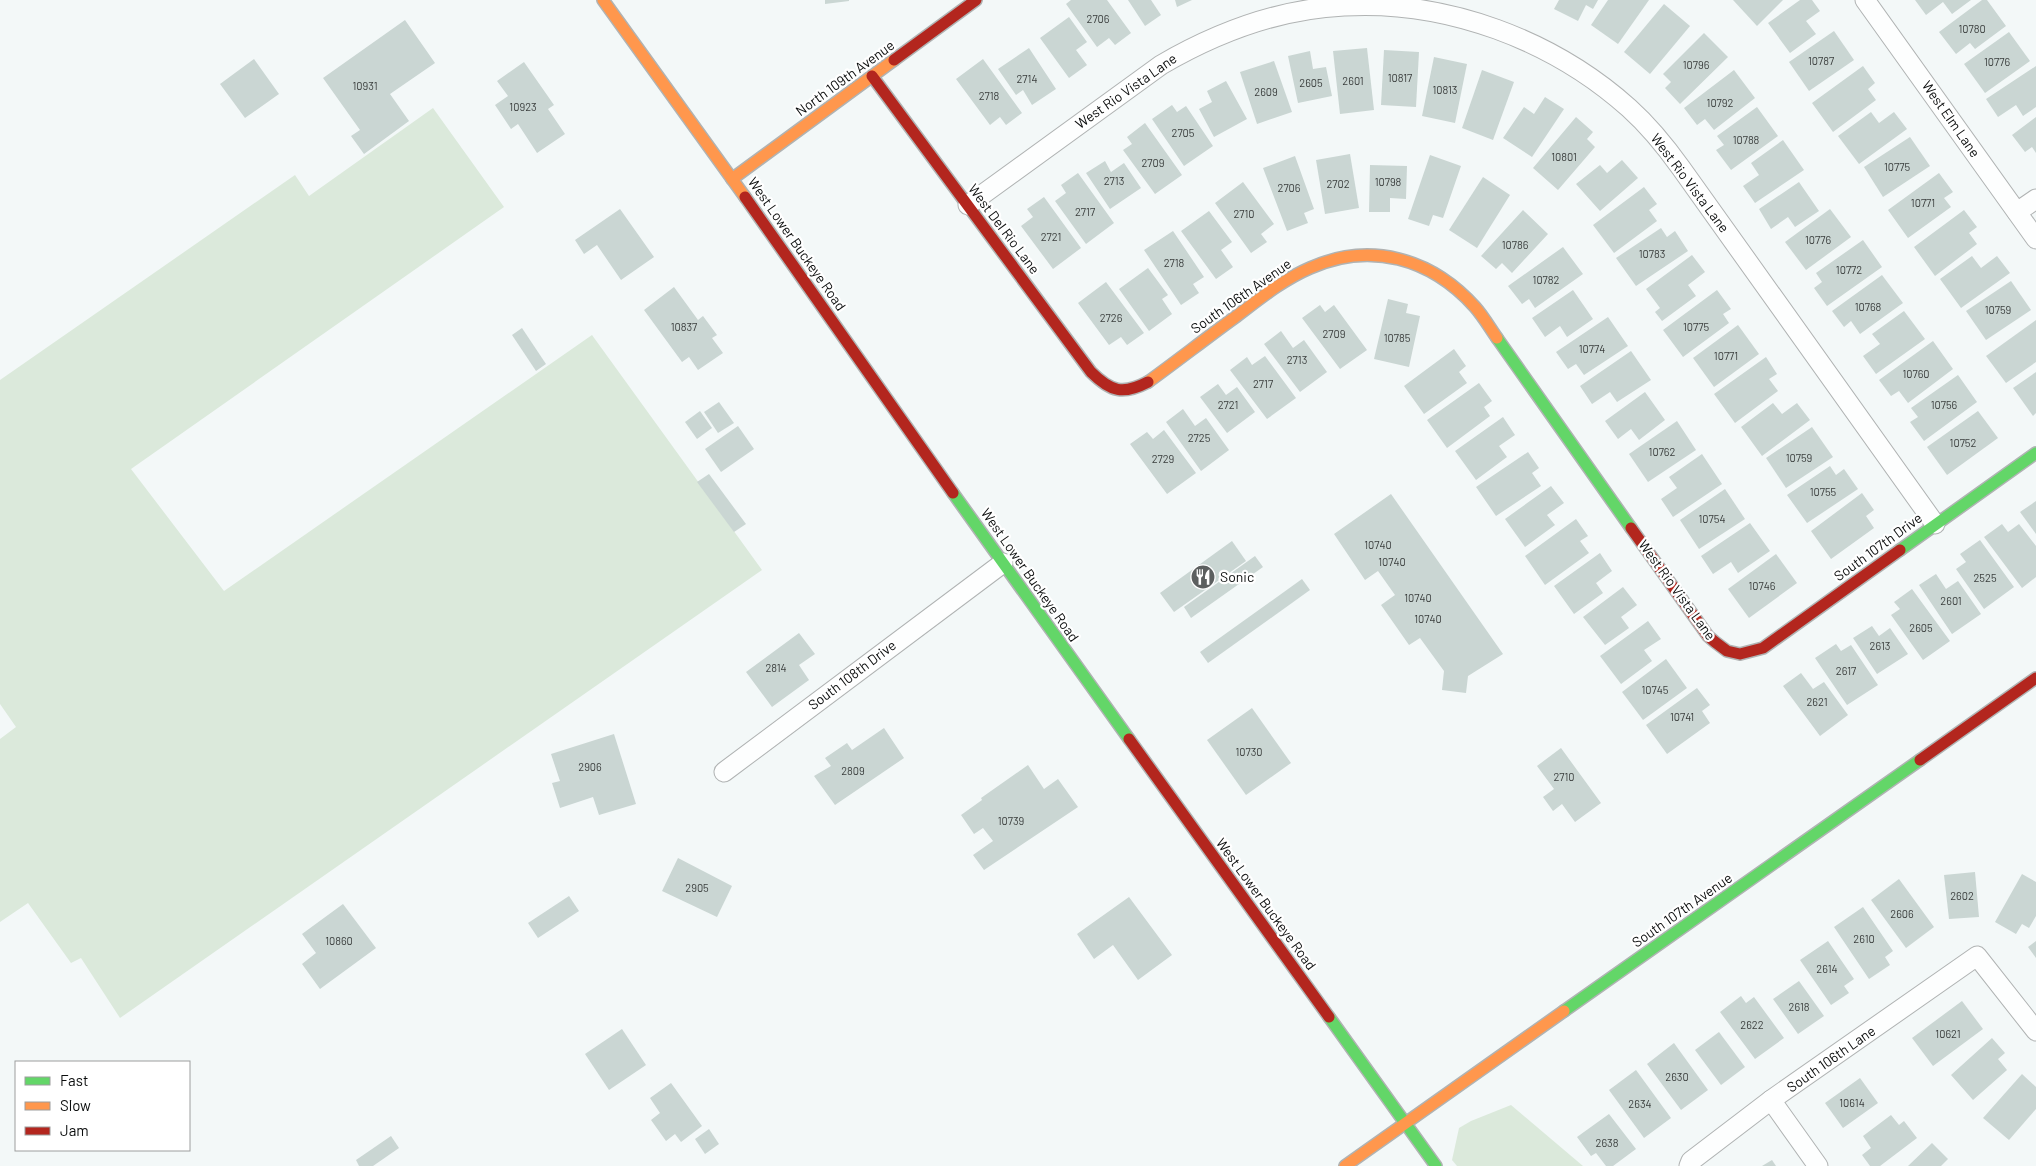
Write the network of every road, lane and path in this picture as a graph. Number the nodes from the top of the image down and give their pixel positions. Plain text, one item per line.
1 (603, 0) edge
2 (976, 0) edge
3 (1865, 0) edge
4 (1364, 2) edge
5 (872, 76) junction
6 (732, 179) junction
7 (2036, 199) edge
8 (968, 205) junction
9 (2017, 212) junction
10 (2036, 239) edge
11 (1421, 265) joint
12 (1119, 392) joint
13 (2036, 453) edge
14 (1935, 524) junction
15 (1003, 562) junction
16 (1734, 654) joint
17 (2036, 678) edge
18 (724, 772) dead end
19 (2036, 1031) edge
20 (1772, 1100) junction
21 (1406, 1124) junction
22 (1345, 1166) edge
23 (1436, 1166) edge
24 (1689, 1166) edge
25 (1818, 1166) edge

1 - 6 main road, West Lower Buckeye Road
2 - 5 main road, North 109th Avenue
3 - 9 street, West Elm Lane
4 - 8 street, West Rio Vista Lane
4 - 14 street, West Rio Vista Lane
5 - 6 main road, North 109th Avenue
5 - 8 main road, West Del Rio Lane
6 - 15 main road, West Lower Buckeye Road
7 - 9 street
8 - 12 main road, West Del Rio Lane
9 - 10 street, West Elm Lane
11 - 12 main road, South 106th Avenue
11 - 16 main road, West Rio Vista Lane
13 - 14 main road, South 107th Drive
14 - 16 main road, South 107th Drive
15 - 18 street, South 108th Drive
15 - 21 main road, West Lower Buckeye Road
17 - 21 main road, South 107th Avenue
19 - 20 street, South 106th Lane
20 - 24 street, South 106th Lane
20 - 25 street
21 - 22 main road, South 107th Avenue
21 - 23 main road, West Lower Buckeye Road

